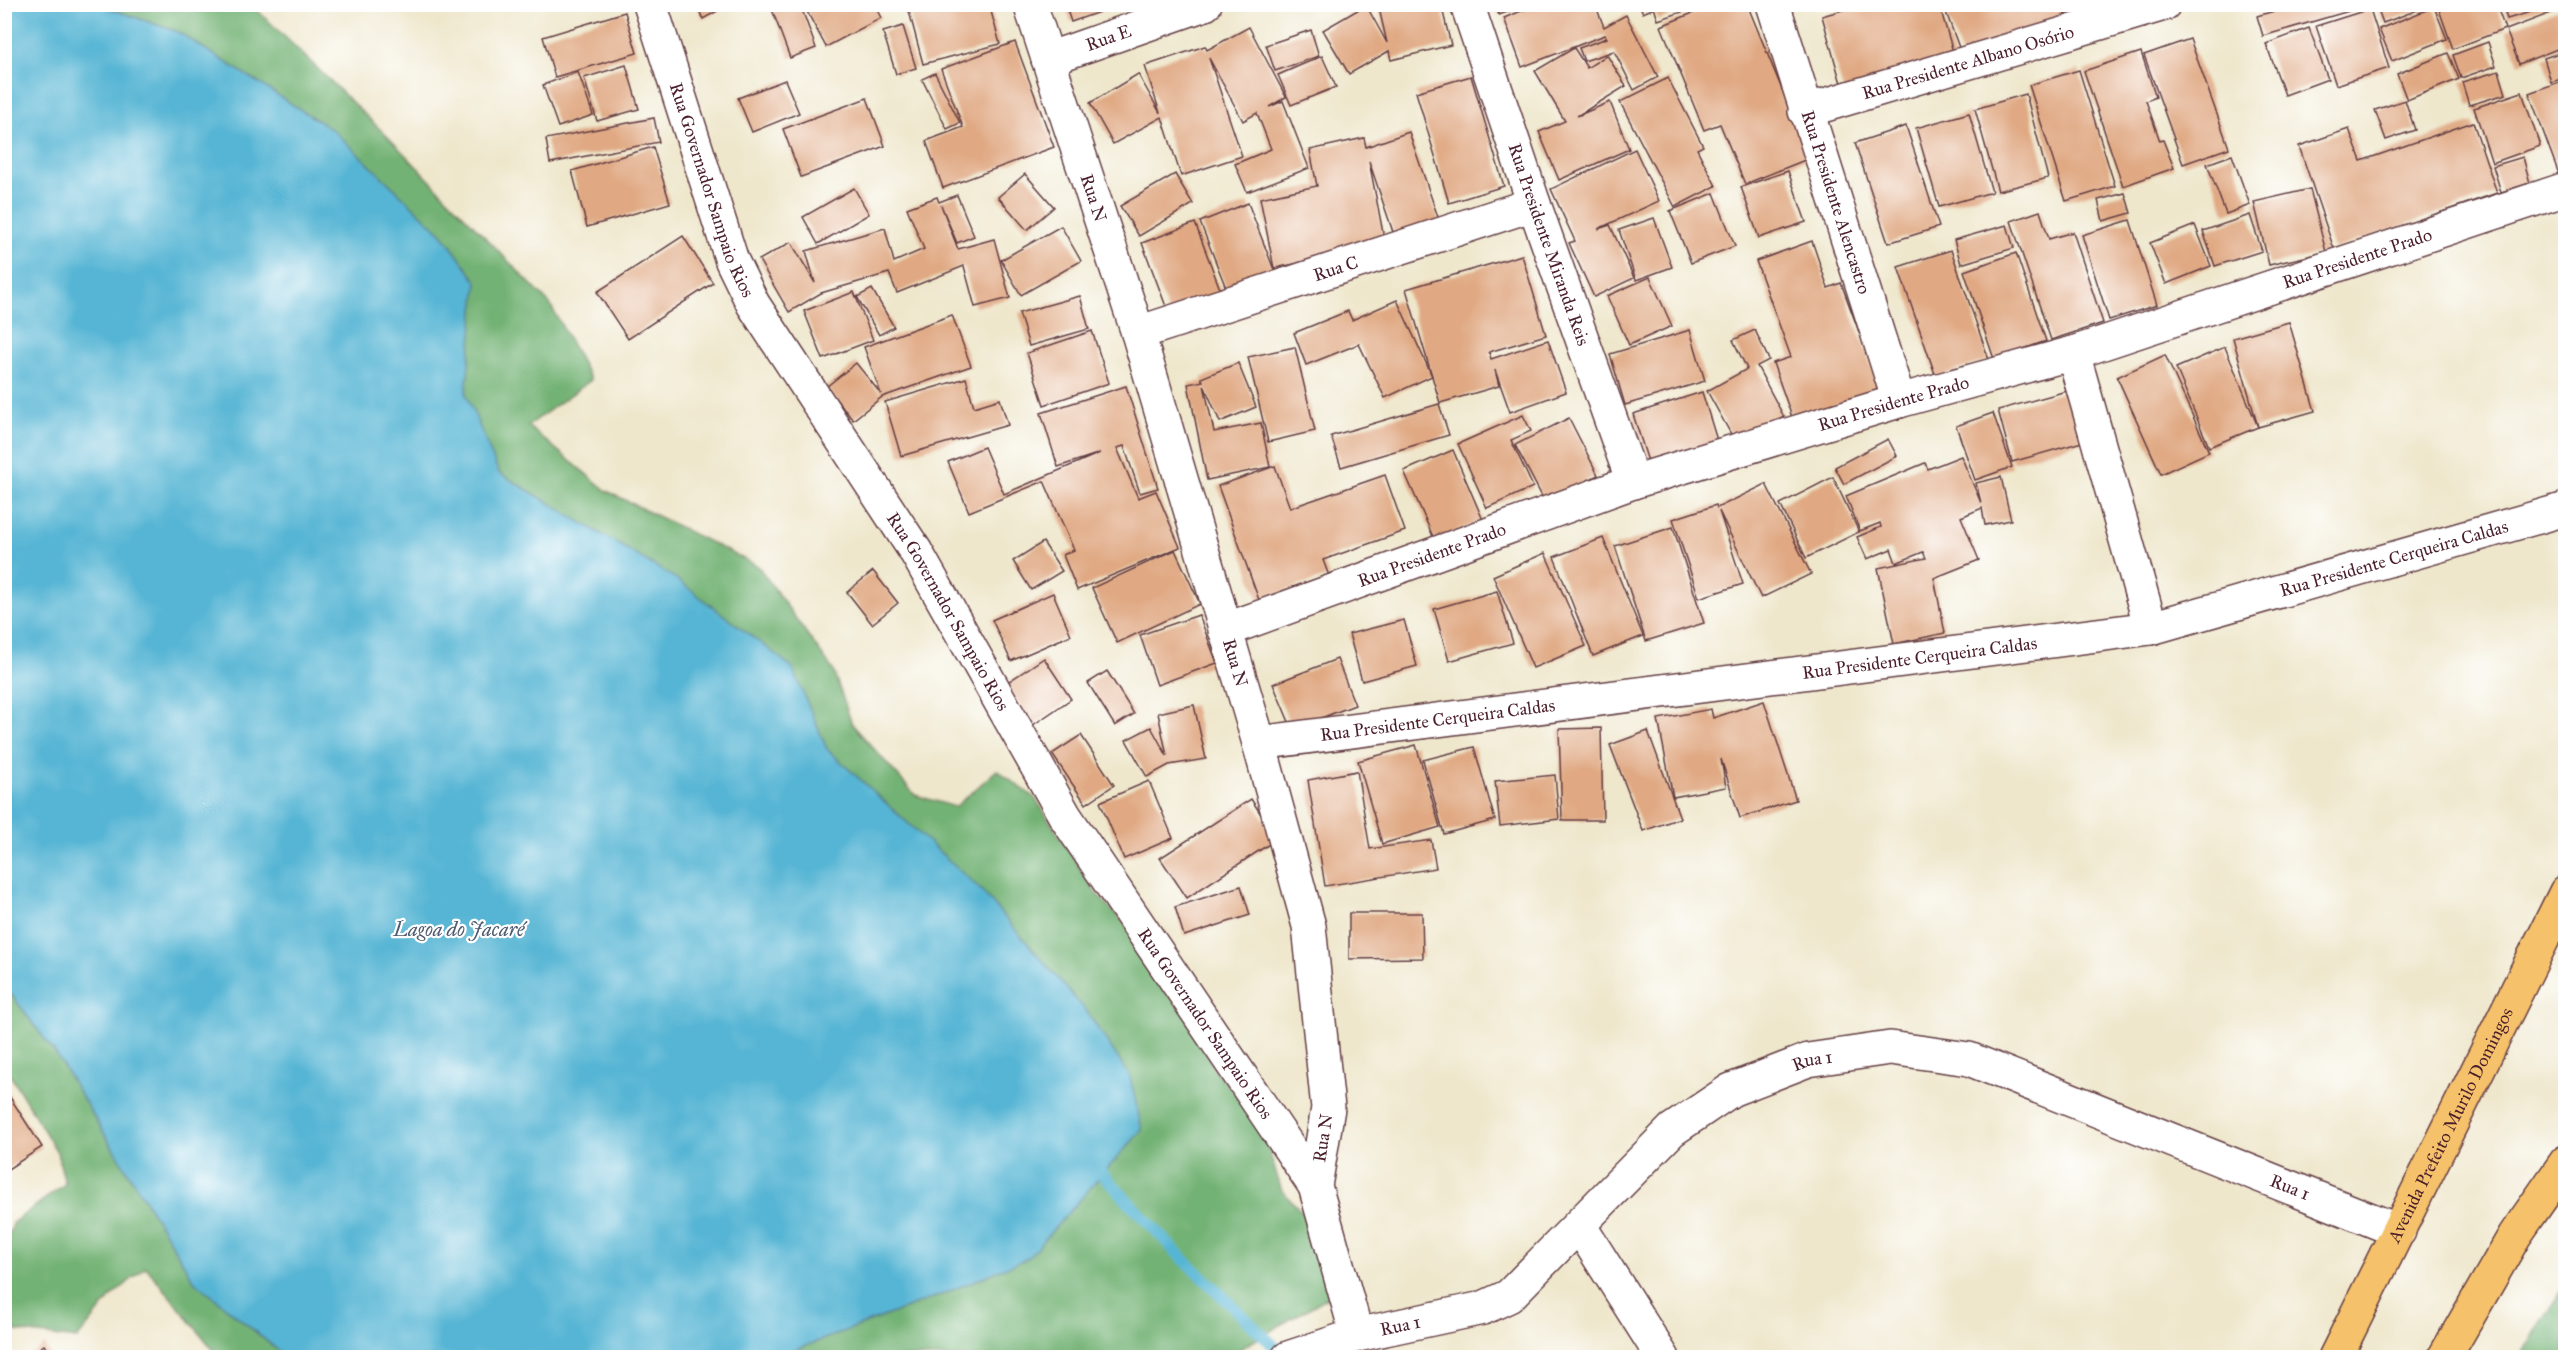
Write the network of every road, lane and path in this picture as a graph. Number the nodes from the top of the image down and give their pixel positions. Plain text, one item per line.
1 (650, 4) edge
2 (1030, 4) edge
3 (1205, 4) edge
4 (1467, 4) edge
5 (1773, 4) edge
6 (2164, 4) edge
7 (1048, 59) junction
8 (1805, 111) junction
9 (2565, 189) edge
10 (1534, 204) junction
11 (1138, 333) junction
12 (2073, 353) junction
13 (1899, 401) junction
14 (1633, 482) junction
15 (2565, 509) edge
16 (2151, 628) junction
17 (1225, 630) junction
18 (1260, 743) junction
19 (2565, 892) edge
20 (2565, 1162) edge
21 (1315, 1186) junction
22 (1579, 1225) junction
23 (2399, 1231) junction
24 (1357, 1335) junction
25 (1288, 1358) edge
26 (1663, 1358) edge
27 (2335, 1358) edge
28 (2444, 1358) edge

1 - 21 street, Rua Governador Sampaio Rios
2 - 7 street, Rua N
3 - 7 street, Rua E
4 - 10 street, Rua Presidente Miranda Reis
5 - 8 street, Rua Presidente Alencastro
6 - 8 street, Rua Presidente Albano Osório
7 - 11 street, Rua N
8 - 13 street, Rua Presidente Alencastro
9 - 12 street, Rua Presidente Prado
10 - 11 street, Rua C
10 - 14 street, Rua Presidente Miranda Reis
11 - 17 street, Rua N
12 - 13 street, Rua Presidente Prado
12 - 16 street
13 - 14 street, Rua Presidente Prado
14 - 17 street, Rua Presidente Prado
15 - 16 street, Rua Presidente Cerqueira Caldas
16 - 18 street, Rua Presidente Cerqueira Caldas
17 - 18 street, Rua N
18 - 21 street, Rua N
19 - 23 main road, Avenida Prefeito Murilo Domingos
20 - 28 main road
21 - 24 street, Rua N
22 - 23 street, Rua 1
22 - 24 street, Rua 1
22 - 26 street
23 - 27 main road, Avenida Prefeito Murilo Domingos
24 - 25 street, Rua 1

